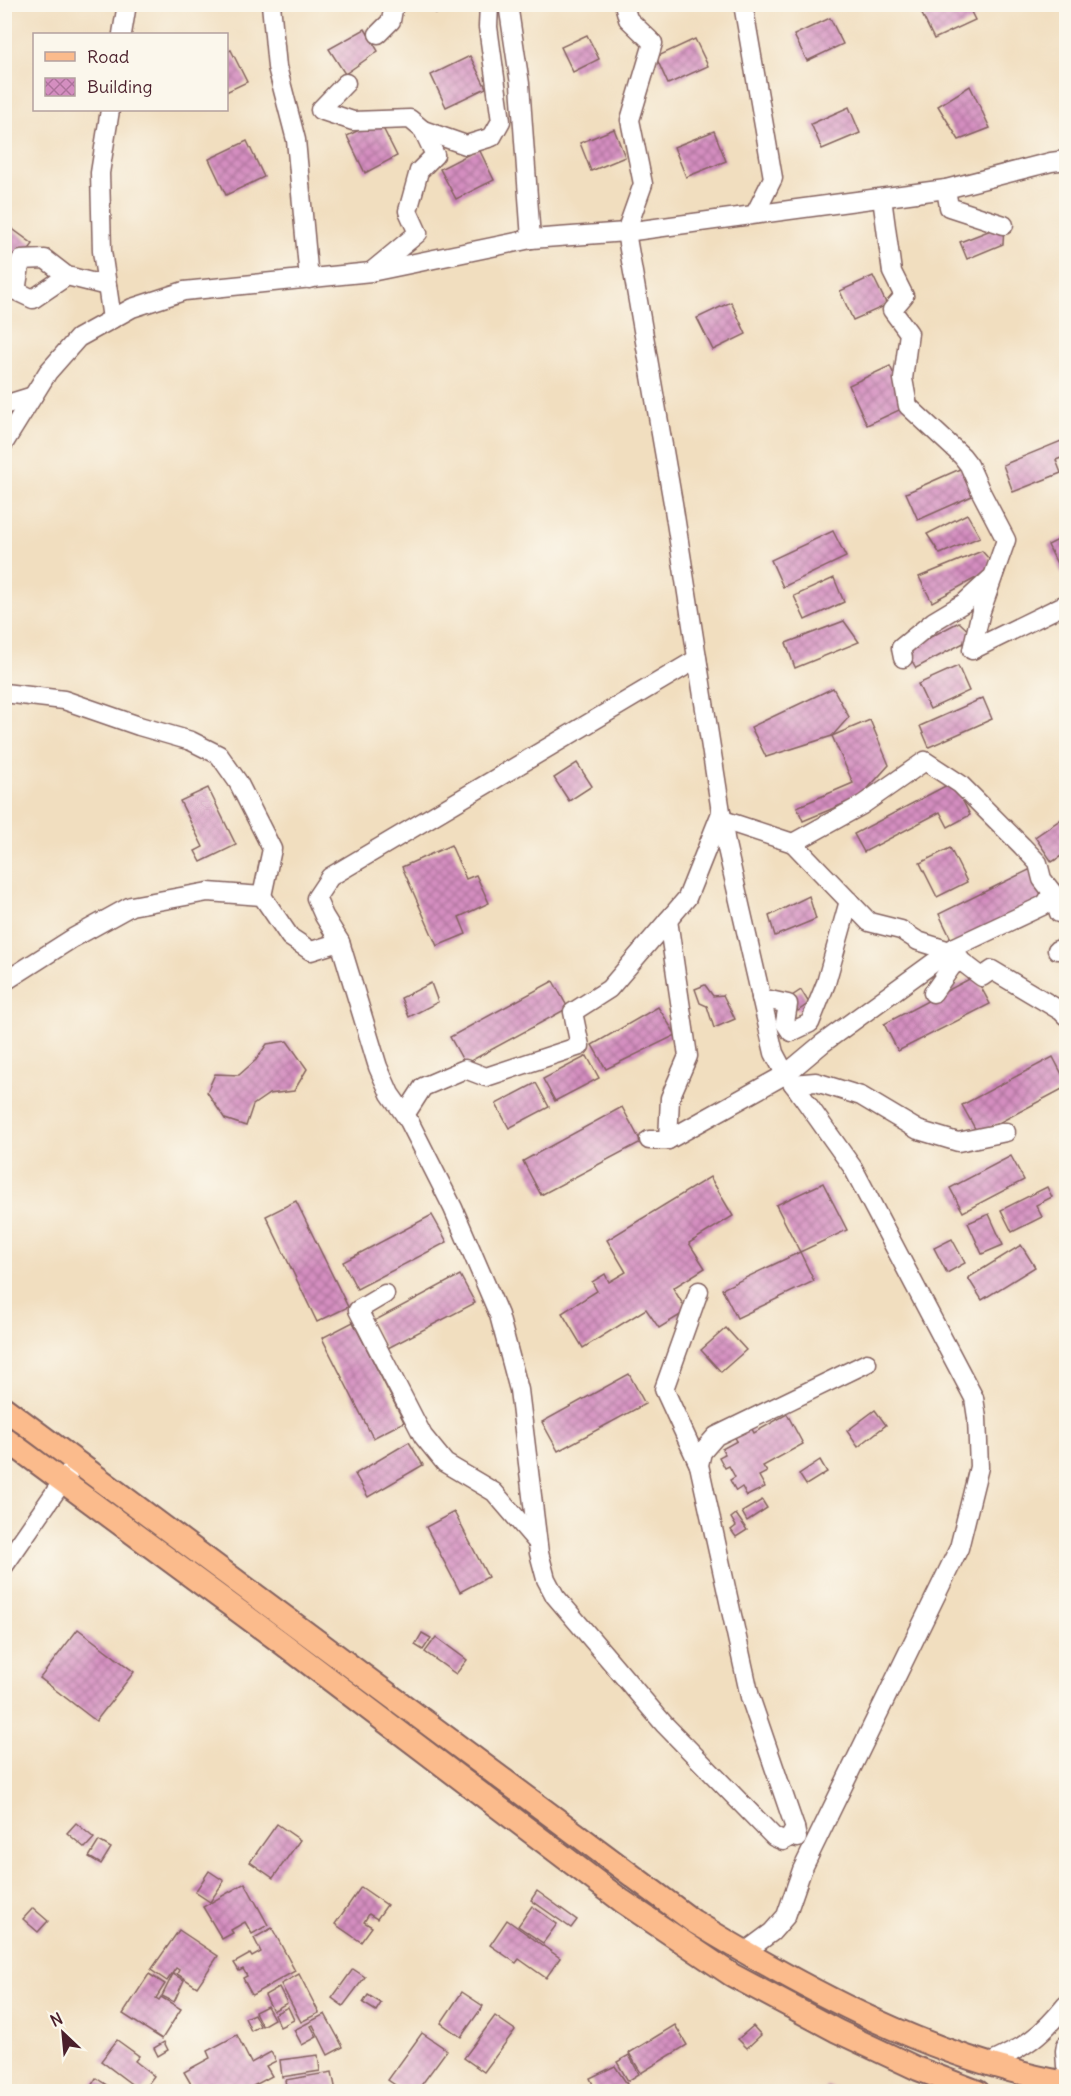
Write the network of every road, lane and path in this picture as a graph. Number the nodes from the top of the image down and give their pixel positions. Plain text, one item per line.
1 (127, 4) edge
2 (271, 4) edge
3 (394, 4) edge
4 (489, 4) edge
5 (508, 4) edge
6 (624, 4) edge
7 (743, 4) edge
8 (122, 33) edge
9 (378, 34) dead end
10 (346, 83) dead end
11 (110, 111) edge
12 (423, 130) junction
13 (1066, 160) edge
14 (946, 189) junction
15 (882, 198) junction
16 (755, 214) junction
17 (1004, 225) dead end
18 (626, 232) junction
19 (531, 239) junction
20 (371, 272) junction
21 (67, 276) dead end
22 (309, 279) junction
23 (107, 286) junction
24 (112, 319) junction
25 (33, 396) junction
26 (4, 405) edge
27 (4, 443) edge
28 (994, 575) junction
29 (1066, 604) edge
30 (903, 658) dead end
31 (697, 660) junction
32 (4, 693) edge
33 (722, 816) junction
34 (794, 843) junction
35 (1052, 892) junction
36 (262, 896) junction
37 (849, 901) junction
38 (1066, 914) edge
39 (668, 920) junction
40 (340, 942) junction
41 (955, 953) junction
42 (4, 982) edge
43 (933, 993) dead end
44 (761, 998) junction
45 (1066, 1017) edge
46 (790, 1079) junction
47 (405, 1115) junction
48 (1006, 1132) dead end
49 (649, 1140) dead end
50 (669, 1140) junction
51 (699, 1291) dead end
52 (385, 1294) dead end
53 (867, 1363) dead end
54 (4, 1408) edge
55 (6, 1443) edge
56 (76, 1461) junction
57 (699, 1465) junction
58 (62, 1481) junction
59 (537, 1542) junction
60 (4, 1566) edge
61 (795, 1828) junction
62 (802, 1870) junction
63 (745, 1952) junction
64 (1066, 2005) edge
65 (1066, 2045) edge
66 (990, 2063) junction
67 (1066, 2066) edge
68 (1066, 2083) edge
69 (978, 2091) edge

1 - 8 street
2 - 22 street
3 - 9 street
4 - 12 street
5 - 19 street
6 - 18 street
7 - 16 street
10 - 12 street
11 - 23 street
12 - 20 street
13 - 14 street
14 - 15 street
14 - 17 street
15 - 16 street
15 - 28 street
16 - 18 street
18 - 19 street
18 - 31 street
19 - 20 street
20 - 22 street
21 - 23 street
22 - 24 street
23 - 24 street
24 - 25 street
25 - 26 street
25 - 27 street
28 - 29 street
28 - 30 street
31 - 33 street
31 - 40 street
32 - 36 street
33 - 34 street
33 - 39 street
33 - 44 street
34 - 35 street
34 - 37 street
35 - 38 street
35 - 41 street
36 - 40 street
36 - 42 street
37 - 41 street
37 - 44 street
39 - 47 street
39 - 50 street
40 - 47 street
41 - 43 street
41 - 45 street
41 - 46 street
44 - 46 street
46 - 48 street
46 - 50 street
46 - 62 street
47 - 59 street
49 - 50 street
51 - 57 street
52 - 59 street
53 - 57 street
54 - 56 main road
55 - 58 main road
56 - 58 street
56 - 63 main road
57 - 61 street
58 - 60 street
58 - 69 main road
59 - 61 street
61 - 62 street
62 - 63 street
63 - 66 main road
64 - 66 street
65 - 67 street
66 - 68 main road

